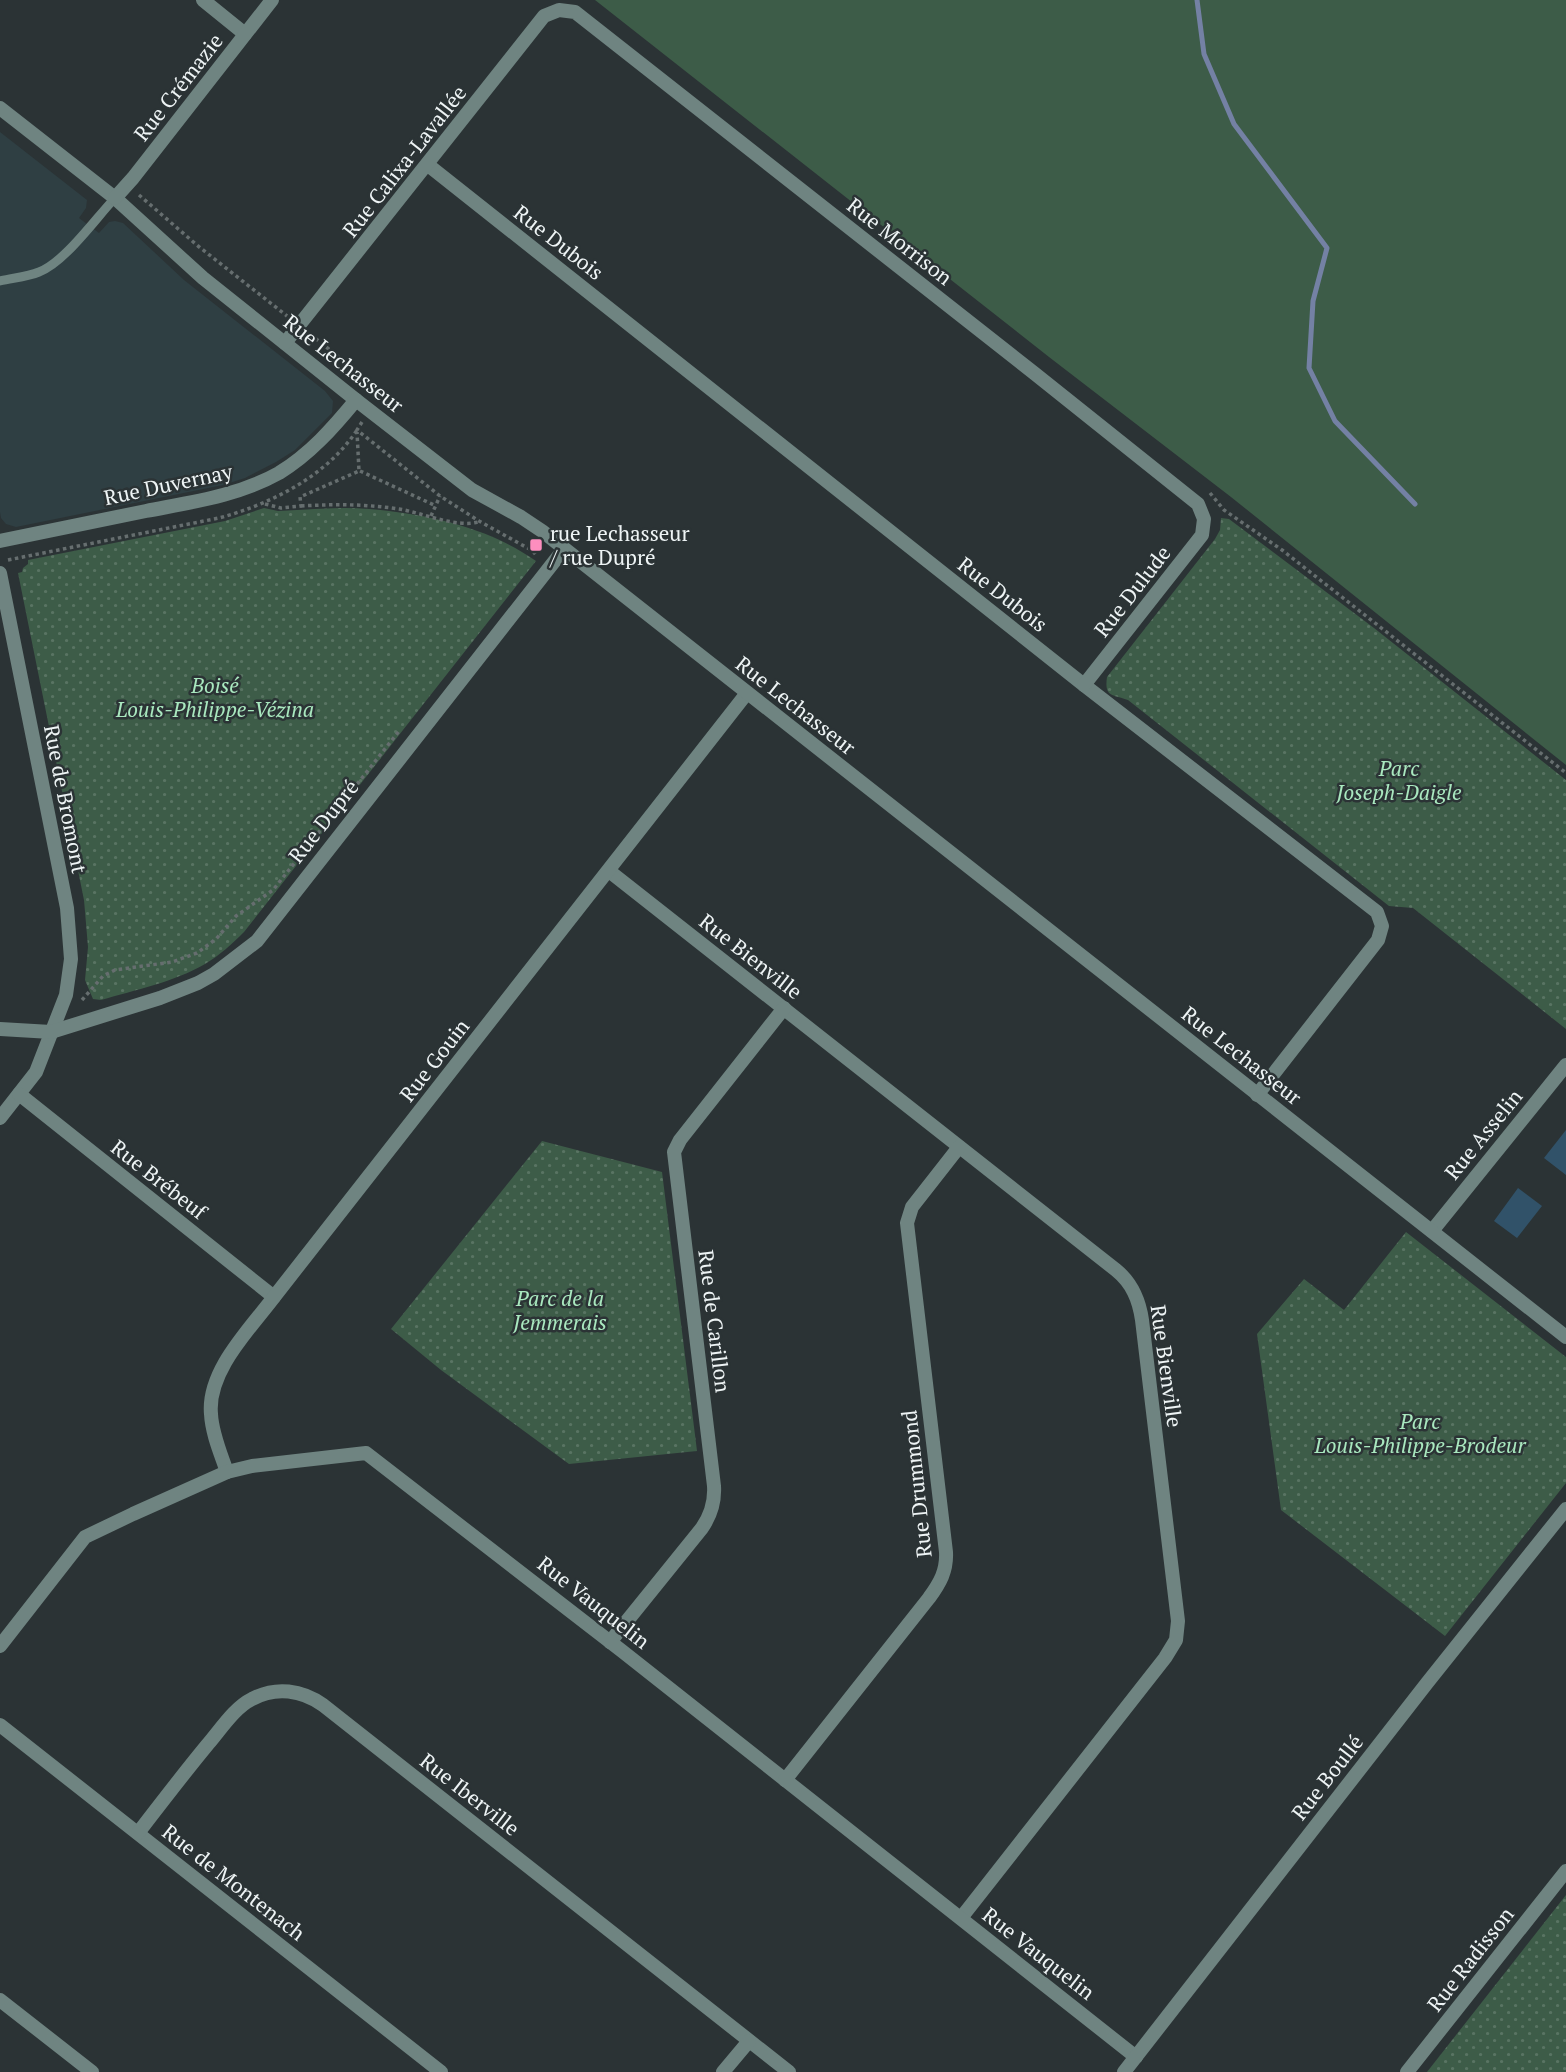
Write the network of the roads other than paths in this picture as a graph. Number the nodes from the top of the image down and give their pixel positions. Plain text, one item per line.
1 (203, 0) edge
2 (272, 0) edge
3 (559, 10) joint
4 (245, 34) junction
5 (0, 108) edge
6 (428, 164) junction
7 (115, 198) junction
8 (0, 281) edge
9 (285, 344) junction
10 (356, 400) junction
11 (1204, 519) joint
12 (0, 541) edge
13 (564, 549) junction
14 (0, 573) edge
15 (1084, 685) junction
16 (747, 693) junction
17 (609, 871) junction
18 (784, 1008) junction
19 (0, 1029) edge
20 (51, 1032) junction
21 (1566, 1065) edge
22 (19, 1094) junction
23 (1257, 1095) junction
24 (0, 1118) edge
25 (959, 1147) junction
26 (1432, 1231) junction
27 (274, 1297) junction
28 (1566, 1337) edge
29 (227, 1472) junction
30 (1566, 1509) edge
31 (610, 1642) junction
32 (0, 1646) edge
33 (0, 1725) edge
34 (785, 1780) junction
35 (138, 1833) junction
36 (1566, 1871) edge
37 (961, 1918) junction
38 (0, 2000) edge
39 (749, 2041) junction
40 (1136, 2057) junction
41 (92, 2072) edge
42 (441, 2072) edge
43 (723, 2072) edge
44 (789, 2072) edge
45 (1124, 2072) edge
46 (1408, 2072) edge

1 - 4 street
2 - 4 street, Rue Crémazie
3 - 6 street, Rue Calixa-Lavallée
3 - 11 street, Rue Morrison
4 - 7 street, Rue Crémazie
5 - 7 street, Rue Lechasseur
6 - 9 street, Rue Calixa-Lavallée
6 - 15 street, Rue Dubois
7 - 8 lane
7 - 9 street, Rue Lechasseur
9 - 10 street, Rue Lechasseur
10 - 12 street, Rue Duvernay
10 - 13 street, Rue Lechasseur
11 - 15 street, Rue Dulude
13 - 16 street, Rue Lechasseur
13 - 20 street, Rue Dupré
14 - 20 street, Rue de Bromont
15 - 23 street, Rue Dubois
16 - 17 street, Rue Gouin
16 - 23 street, Rue Lechasseur
17 - 18 street, Rue Bienville
17 - 27 street, Rue Gouin
18 - 25 street, Rue Bienville
18 - 31 street, Rue de Carillon
19 - 20 street
20 - 22 street
21 - 26 street, Rue Asselin
22 - 24 street
22 - 27 street, Rue Brébeuf
23 - 26 street, Rue Lechasseur
25 - 34 street, Rue Drummond
25 - 37 street, Rue Bienville
26 - 28 street, Rue Lechasseur
27 - 29 street, Rue Gouin
29 - 31 street, Rue Vauquelin
29 - 32 street, Rue Vauquelin
30 - 40 street, Rue Boullé
31 - 34 street, Rue Vauquelin
33 - 35 street, Rue de Montenach
34 - 37 street, Rue Vauquelin
35 - 39 street, Rue Iberville
35 - 42 street, Rue de Montenach
36 - 46 street, Rue Radisson
37 - 40 street, Rue Vauquelin
38 - 41 street
39 - 43 street
39 - 44 street, Rue Iberville
40 - 45 street, Rue Boullé

